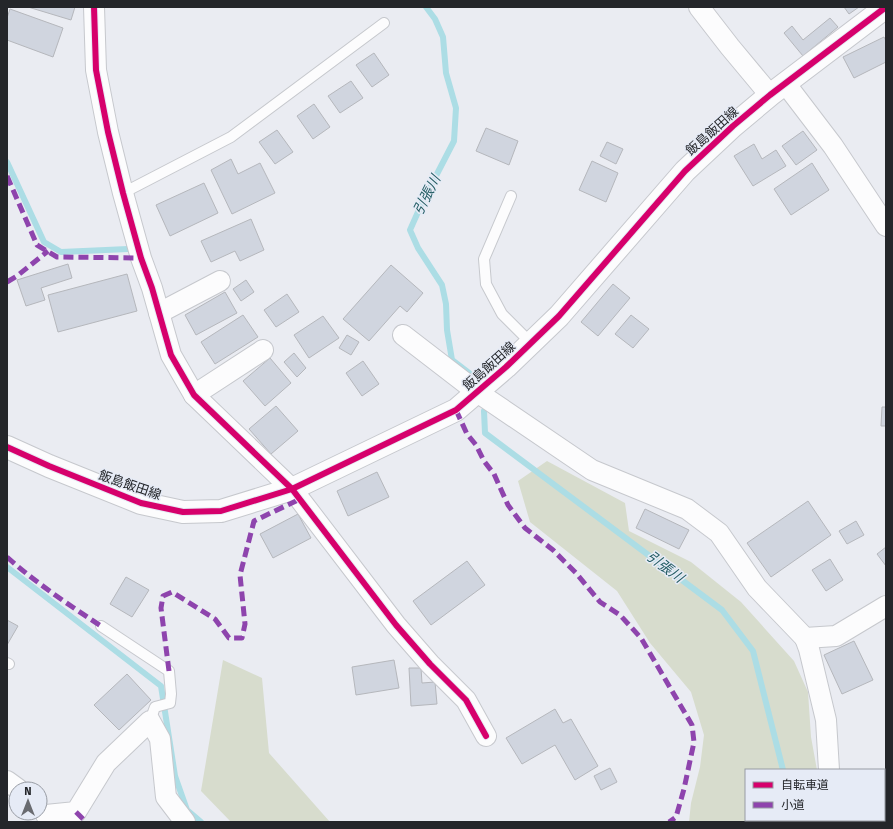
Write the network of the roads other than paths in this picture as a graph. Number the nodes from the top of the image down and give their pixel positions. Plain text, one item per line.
1 (94, 7) edge
2 (700, 7) edge
3 (886, 7) edge
4 (384, 23) dead end
5 (778, 89) junction
6 (123, 193) junction
7 (511, 196) dead end
8 (886, 226) edge
9 (220, 281) dead end
10 (159, 313) junction
11 (403, 335) dead end
12 (531, 343) junction
13 (263, 350) dead end
14 (477, 392) junction
15 (194, 395) junction
16 (7, 447) edge
17 (292, 489) junction
18 (886, 606) edge
19 (101, 626) dead end
20 (805, 638) junction
21 (153, 714) junction
22 (486, 736) dead end
23 (829, 769) edge
24 (48, 814) edge
25 (185, 822) edge

1 - 6 street
2 - 5 street
3 - 5 main road, 飯島飯田線
4 - 6 lane
5 - 8 street
5 - 12 main road, 飯島飯田線
6 - 10 street
7 - 12 lane
9 - 10 street
10 - 15 street
11 - 14 street
12 - 14 main road, 飯島飯田線
13 - 15 street
14 - 17 main road, 飯島飯田線
14 - 20 street
15 - 17 street
16 - 17 main road, 飯島飯田線
17 - 22 street
18 - 20 street
19 - 21 lane
20 - 23 street
21 - 24 street
21 - 25 street

